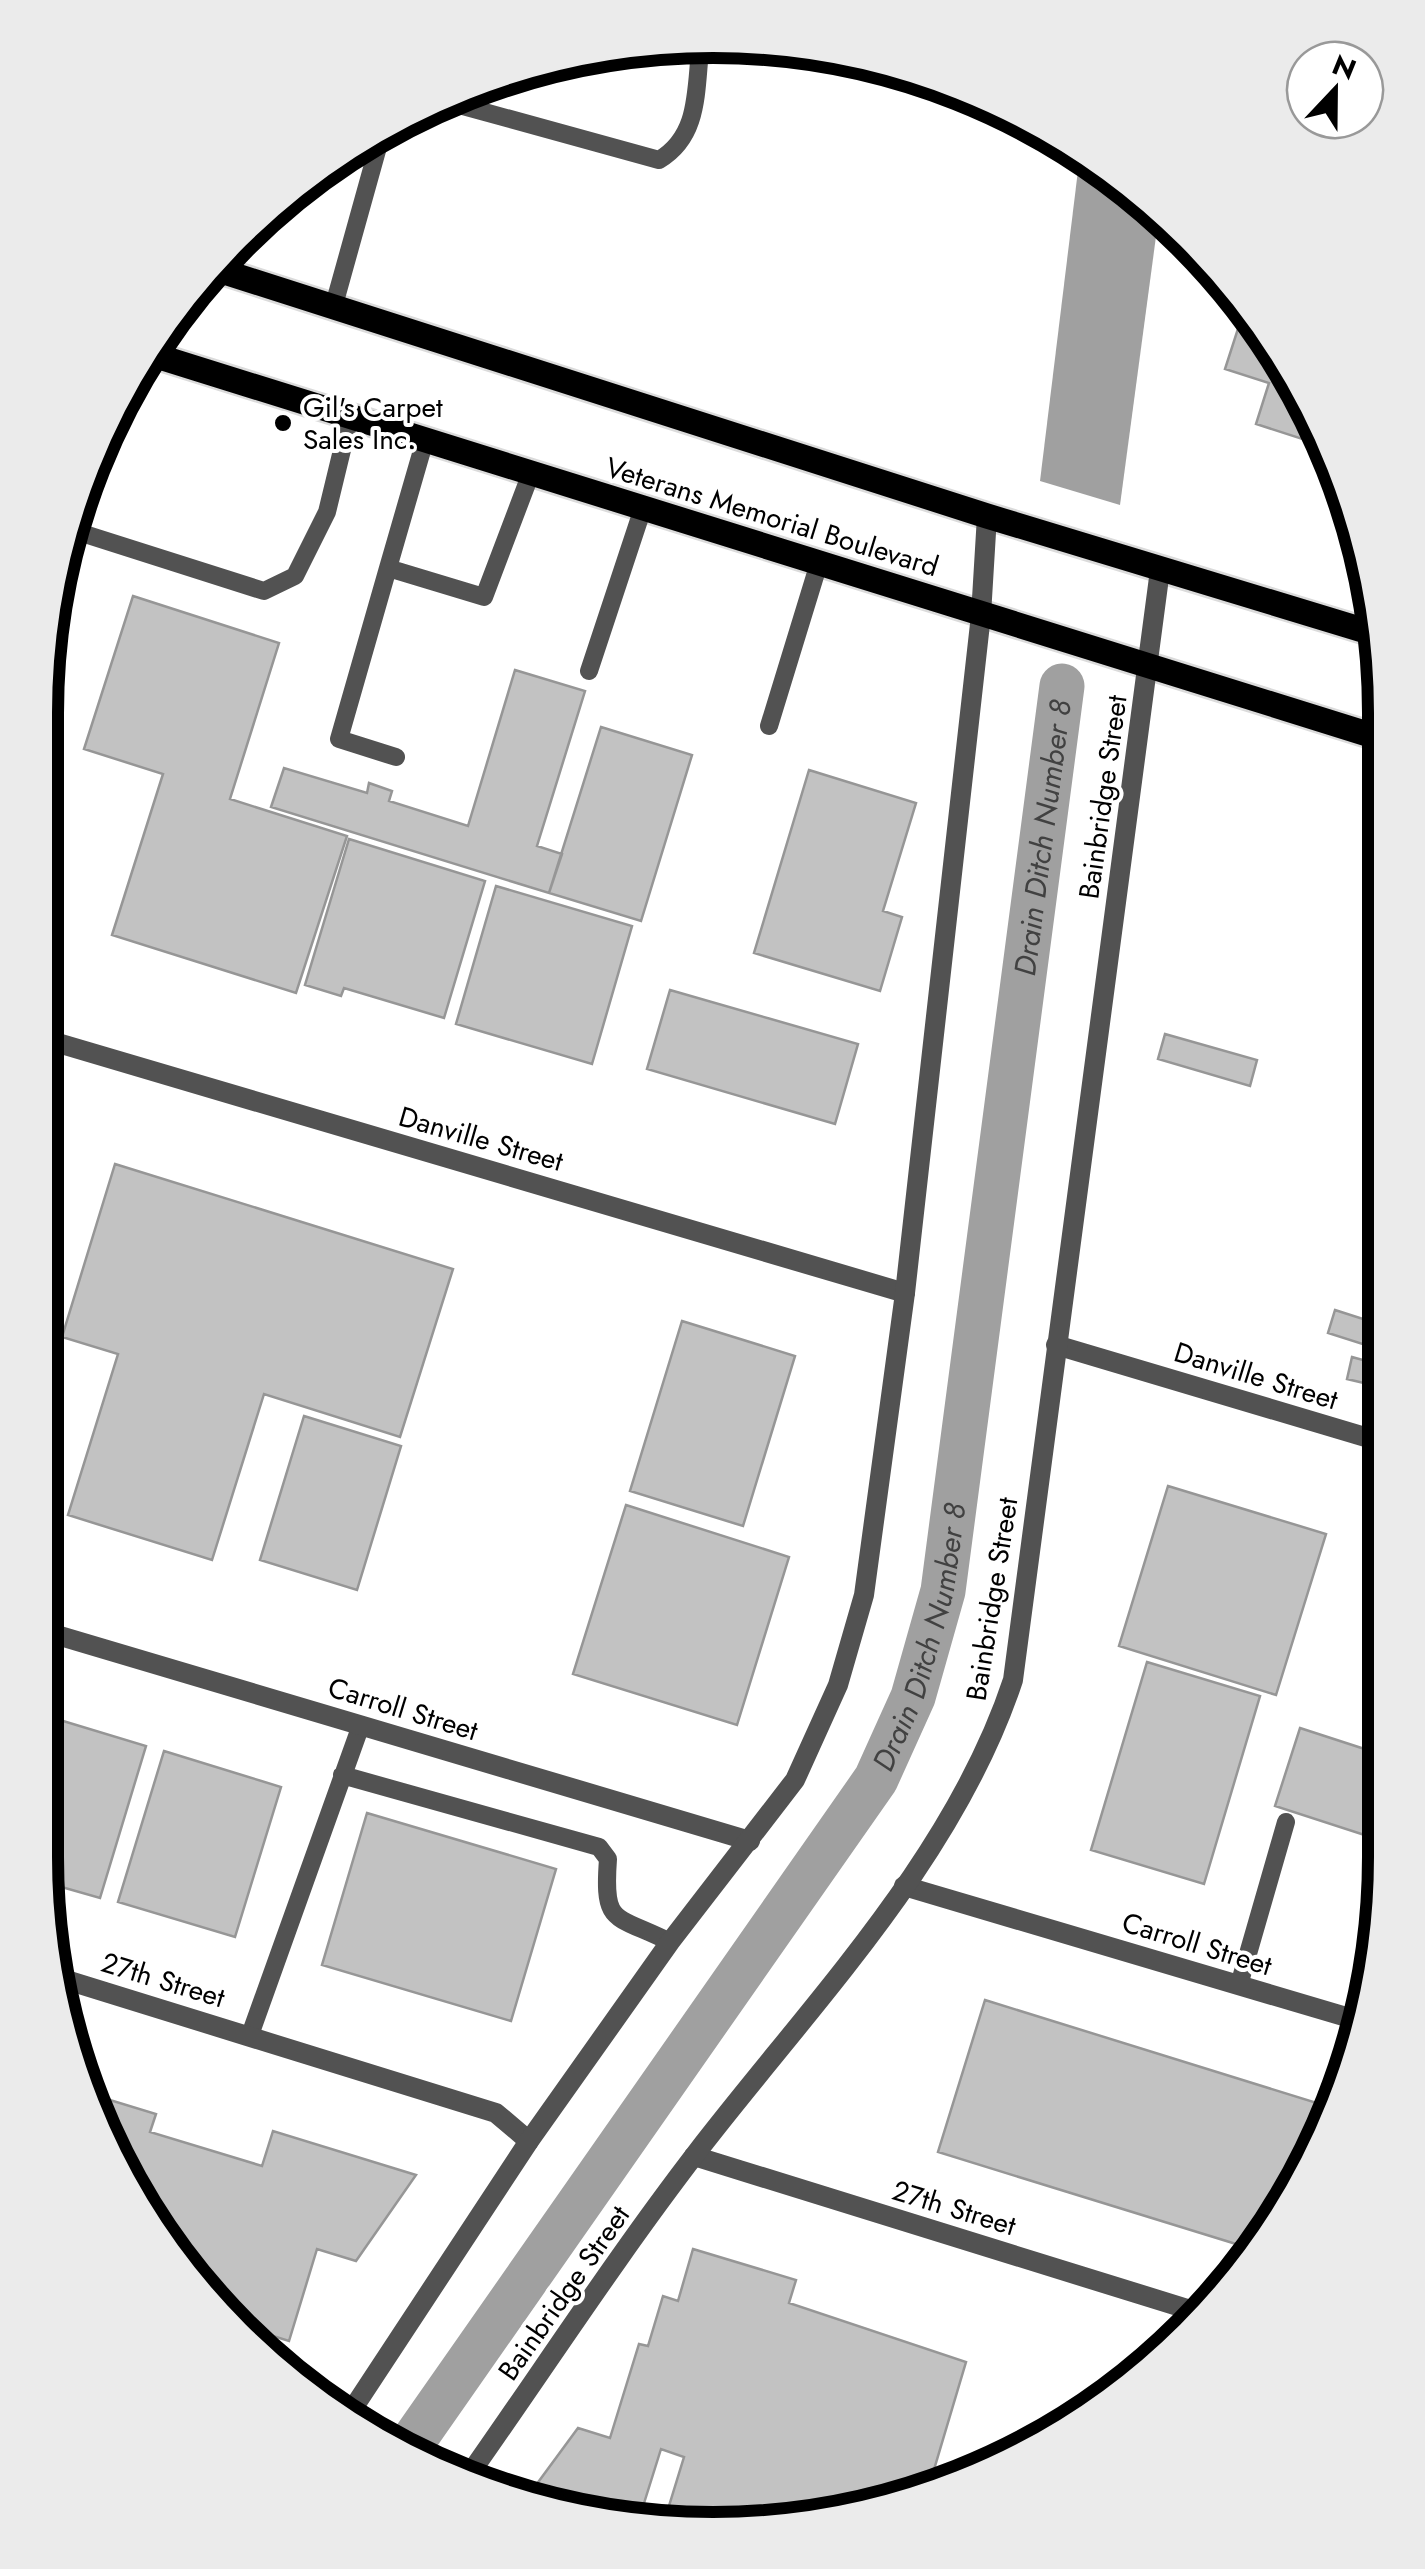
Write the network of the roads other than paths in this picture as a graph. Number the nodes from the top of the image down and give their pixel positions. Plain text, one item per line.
1 (699, 58) edge
2 (464, 106) edge
3 (378, 149) edge
4 (227, 273) edge
5 (334, 306) junction
6 (162, 358) edge
7 (350, 417) junction
8 (425, 440) junction
9 (531, 473) junction
10 (642, 508) junction
11 (987, 516) junction
12 (83, 533) edge
13 (819, 564) junction
14 (388, 568) junction
15 (1160, 570) junction
16 (981, 614) junction
17 (1362, 630) edge
18 (1148, 666) junction
19 (589, 671) dead end
20 (769, 726) dead end
21 (1368, 734) edge
22 (396, 757) dead end
23 (58, 1043) edge
24 (905, 1293) junction
25 (1056, 1345) junction
26 (1368, 1438) edge
27 (58, 1635) edge
28 (361, 1725) junction
29 (342, 1775) junction
30 (1286, 1822) dead end
31 (750, 1841) junction
32 (904, 1886) junction
33 (670, 1942) junction
34 (69, 1981) edge
35 (1238, 1985) junction
36 (1347, 2017) edge
37 (250, 2034) junction
38 (529, 2141) junction
39 (694, 2156) junction
40 (1186, 2309) edge
41 (355, 2405) edge
42 (474, 2467) edge

1 - 2 lane
3 - 5 lane
4 - 5 main road
5 - 11 main road
6 - 7 main road, Veterans Memorial Boulevard
7 - 8 main road, Veterans Memorial Boulevard
7 - 12 lane
8 - 9 main road, Veterans Memorial Boulevard
8 - 14 lane
9 - 10 main road, Veterans Memorial Boulevard
9 - 14 lane
10 - 13 main road, Veterans Memorial Boulevard
10 - 19 lane
11 - 15 main road
11 - 16 street
13 - 16 main road, Veterans Memorial Boulevard
13 - 20 lane
14 - 22 lane
15 - 17 main road
15 - 18 street, Bainbridge Street
16 - 18 main road, Veterans Memorial Boulevard
16 - 24 street
18 - 21 main road, Veterans Memorial Boulevard
18 - 25 street, Bainbridge Street
23 - 24 street, Danville Street
24 - 31 street
25 - 26 street, Danville Street
25 - 32 street, Bainbridge Street
27 - 28 street, Carroll Street
28 - 29 lane
28 - 31 street, Carroll Street
29 - 33 lane
29 - 37 lane
30 - 35 lane
31 - 33 street
32 - 35 street, Carroll Street
32 - 39 street, Bainbridge Street
33 - 38 street
34 - 37 street, 27th Street
35 - 36 street, Carroll Street
37 - 38 street, 27th Street
38 - 41 street
39 - 40 street, 27th Street
39 - 42 street, Bainbridge Street

